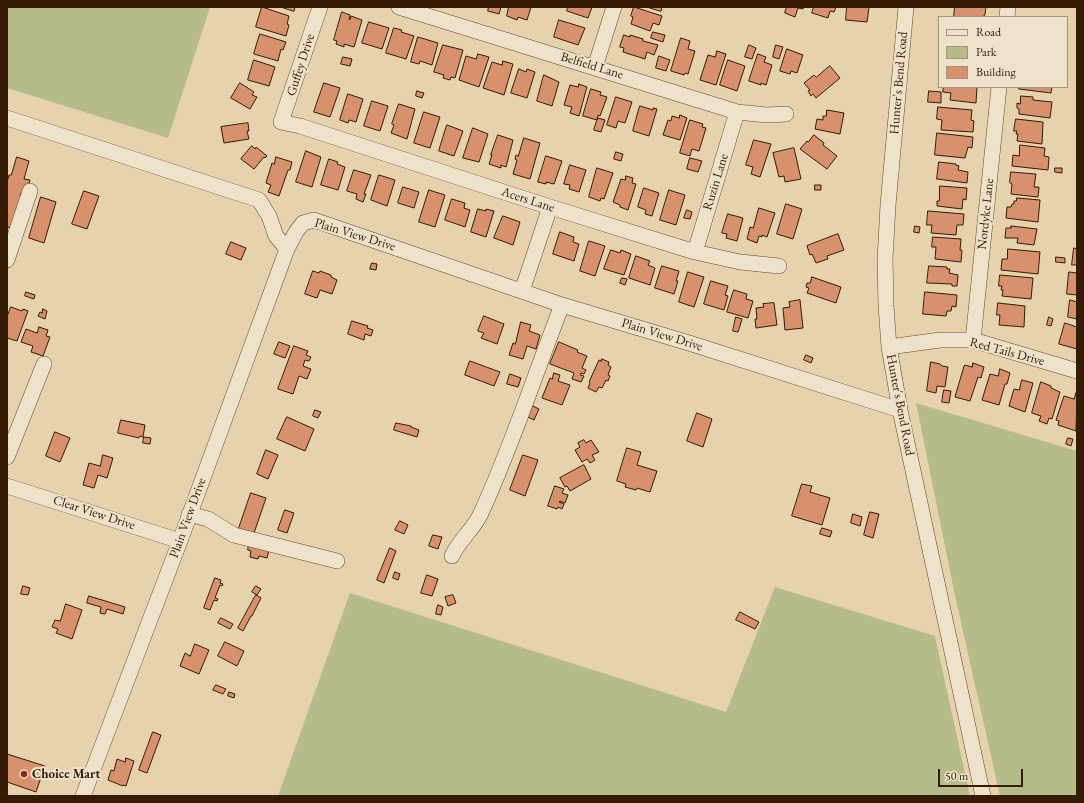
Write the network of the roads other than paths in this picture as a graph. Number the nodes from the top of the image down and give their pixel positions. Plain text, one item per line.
1 (320, 7) edge
2 (400, 7) edge
3 (614, 7) edge
4 (906, 7) edge
5 (595, 67) junction
6 (999, 88) edge
7 (738, 112) junction
8 (786, 114) dead end
9 (7, 118) edge
10 (281, 122) joint
11 (30, 191) dead end
12 (550, 207) junction
13 (287, 249) junction
14 (695, 252) junction
15 (7, 260) edge
16 (779, 266) dead end
17 (522, 291) junction
18 (562, 305) junction
19 (973, 340) junction
20 (889, 347) junction
21 (44, 364) dead end
22 (1077, 371) edge
23 (900, 410) junction
24 (7, 457) edge
25 (7, 486) edge
26 (189, 514) junction
27 (180, 541) junction
28 (452, 556) dead end
29 (337, 561) dead end
30 (83, 796) edge
31 (983, 796) edge

1 - 10 street, Guffey Drive
2 - 5 street, Belfield Lane
3 - 5 street
4 - 20 street, Hunter's Bend Road
5 - 7 street, Belfield Lane
6 - 19 street, Nordyke Lane
7 - 8 street, Belfield Lane
7 - 14 street, Ruzin Lane
9 - 13 street
10 - 12 street, Acers Lane
11 - 15 street
12 - 14 street, Acers Lane
12 - 17 street
13 - 17 street, Plain View Drive
13 - 26 street, Plain View Drive
14 - 16 street, Acers Lane
17 - 18 street, Plain View Drive
18 - 23 street, Plain View Drive
18 - 28 street
19 - 20 street, Red Tails Drive
19 - 22 street, Red Tails Drive
20 - 23 street, Hunter's Bend Road
21 - 24 street
23 - 31 street, Hunter's Bend Road
25 - 27 street, Clear View Drive
26 - 27 street, Plain View Drive
26 - 29 street
27 - 30 street, Plain View Drive

